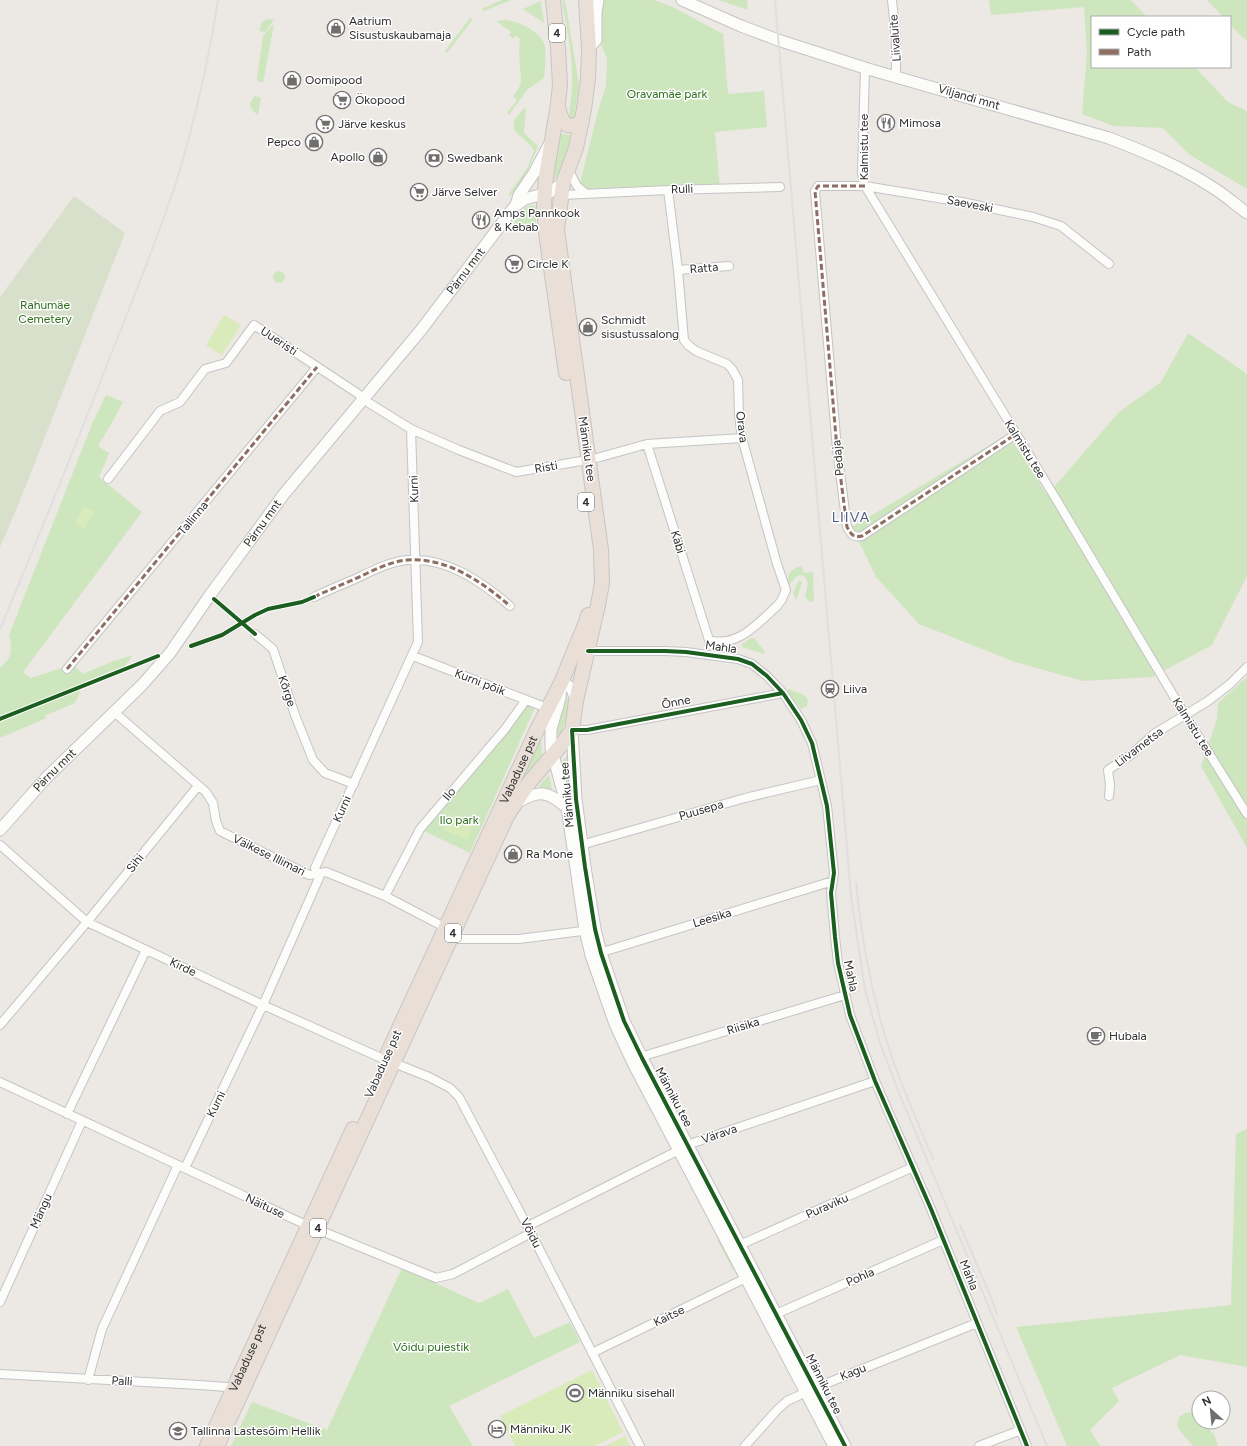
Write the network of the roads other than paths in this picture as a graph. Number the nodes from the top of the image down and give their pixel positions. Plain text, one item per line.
1 (553, 0) edge
2 (586, 0) edge
3 (598, 0) edge
4 (682, 0) edge
5 (892, 0) edge
6 (589, 48) junction
7 (865, 68) junction
8 (896, 77) junction
9 (558, 104) junction
10 (582, 122) junction
11 (551, 141) junction
12 (568, 169) junction
13 (818, 186) joint
14 (864, 186) junction
15 (780, 187) dead end
16 (668, 190) junction
17 (555, 191) junction
18 (584, 194) junction
19 (515, 206) junction
20 (1247, 213) edge
21 (1109, 264) dead end
22 (729, 266) dead end
23 (678, 270) junction
24 (317, 366) junction
25 (365, 399) junction
26 (412, 429) junction
27 (1016, 434) junction
28 (742, 438) junction
29 (647, 444) junction
30 (584, 460) junction
31 (108, 479) dead end
32 (416, 561) junction
33 (314, 597) dead end
34 (510, 606) dead end
35 (255, 634) dead end
36 (709, 640) joint
37 (588, 650) junction
38 (413, 656) junction
39 (1247, 667) edge
40 (67, 669) dead end
41 (561, 683) junction
42 (783, 693) junction
43 (526, 700) junction
44 (576, 701) junction
45 (547, 708) junction
46 (113, 711) junction
47 (1185, 715) junction
48 (572, 730) junction
49 (552, 756) junction
50 (821, 780) junction
51 (354, 784) junction
52 (198, 786) junction
53 (1109, 796) dead end
54 (514, 804) junction
55 (567, 807) junction
56 (1247, 814) edge
57 (0, 830) edge
58 (571, 839) junction
59 (582, 844) junction
60 (0, 845) edge
61 (318, 874) junction
62 (833, 881) junction
63 (385, 896) junction
64 (87, 922) junction
65 (590, 930) junction
66 (450, 932) junction
67 (146, 950) junction
68 (596, 954) junction
69 (845, 995) junction
70 (263, 1005) junction
71 (0, 1025) edge
72 (642, 1058) junction
73 (389, 1061) junction
74 (875, 1081) junction
75 (0, 1082) edge
76 (67, 1114) junction
77 (82, 1121) junction
78 (684, 1147) junction
79 (181, 1167) junction
80 (913, 1167) junction
81 (313, 1228) junction
82 (529, 1230) junction
83 (944, 1240) junction
84 (740, 1245) junction
85 (746, 1278) junction
86 (0, 1302) edge
87 (776, 1314) junction
88 (977, 1323) junction
89 (592, 1354) junction
90 (0, 1374) edge
91 (88, 1380) junction
92 (238, 1390) junction
93 (810, 1390) junction
94 (1021, 1430) junction
95 (207, 1446) edge
96 (218, 1446) edge
97 (640, 1446) edge
98 (746, 1446) edge
99 (834, 1446) edge
100 (845, 1446) edge
101 (979, 1446) edge
102 (1027, 1446) edge

1 - 9 highway, Pärnu mnt / 4
2 - 6 highway, 4
3 - 6 street
4 - 7 street, Viljandi mnt
5 - 8 street, Liivaluite
6 - 10 highway, 4
7 - 8 street, Viljandi mnt
7 - 14 street, Kalmistu tee
8 - 20 street, Viljandi mnt
9 - 10 highway
9 - 11 highway, Pärnu mnt / 4
10 - 12 highway, 4
11 - 17 highway, Pärnu mnt / 4
11 - 19 street, Pärnu mnt
12 - 17 highway, 4
12 - 18 street
13 - 14 street, Saeveski
13 - 27 street, Pedaja
14 - 21 street, Saeveski
14 - 27 street, Kalmistu tee
15 - 16 street, Rulli
16 - 18 street, Rulli
16 - 23 street, Orava
17 - 18 street, Rulli
17 - 19 street, Pärnu mnt
17 - 30 highway, Männiku tee / 4
19 - 25 street, Pärnu mnt
22 - 23 street, Ratta
23 - 28 street, Orava
24 - 25 street, Uueristi
24 - 31 street, Uueristi
24 - 40 street, Tallinna
25 - 26 street, Risti
25 - 46 street, Pärnu mnt
26 - 30 street, Risti
26 - 32 street, Kurni
27 - 47 street, Kalmistu tee
28 - 29 street, Risti
28 - 36 street, Orava
29 - 30 street, Risti
29 - 36 street, Käbi
30 - 37 highway, Männiku tee / 4
30 - 41 highway, Männiku tee / 4
32 - 33 street
32 - 34 street
32 - 38 street, Kurni
35 - 51 street, Kõrge
37 - 42 street, Mahla
37 - 44 highway, Männiku tee / 4
38 - 43 street, Kurni põik
38 - 51 street, Kurni
39 - 47 street, Liivametsa
41 - 44 street
41 - 45 highway, Vabaduse pst / 4
41 - 49 street, Männiku tee
42 - 48 street, Õnne
42 - 50 street, Mahla
43 - 45 street, Kurni põik
43 - 63 street, Ilo
44 - 48 highway, Männiku tee / 4
45 - 66 highway, Vabaduse pst / 4
46 - 52 street
46 - 57 street, Pärnu mnt
47 - 53 street, Liivametsa
47 - 56 street, Kalmistu tee
48 - 49 highway, Vabaduse pst / 4
48 - 59 street, Männiku tee
49 - 54 highway, Vabaduse pst / 4
49 - 55 street, Männiku tee
50 - 59 street, Puusepa
50 - 62 street, Mahla
51 - 61 street, Kurni
52 - 61 street, Väikese Illimari
52 - 64 street, Sihi
54 - 55 street
54 - 66 highway, Vabaduse pst / 4
55 - 58 street, Männiku tee
58 - 59 street
58 - 65 street, Männiku tee
59 - 65 street, Männiku tee
60 - 64 street, Kirde
61 - 63 street, Väikese Illimari
61 - 70 street, Kurni
62 - 68 street, Leesika
62 - 69 street, Mahla
63 - 66 street, Väikese Illimari
64 - 67 street, Kirde
64 - 71 street, Sihi
65 - 66 street
65 - 68 street, Männiku tee
66 - 73 highway, Vabaduse pst / 4
67 - 70 street, Kirde
67 - 76 street
68 - 72 street, Männiku tee
68 - 78 street, Männiku tee
69 - 72 street, Riisika
69 - 74 street, Mahla
70 - 73 street, Kirde
70 - 79 street, Kurni
72 - 78 street, Männiku tee
73 - 81 highway, Vabaduse pst / 4
73 - 82 street, Võidu
74 - 78 street, Värava
74 - 80 street, Mahla
75 - 76 street, Näituse
76 - 77 street, Näituse
77 - 79 street, Näituse
77 - 86 street, Mängu
78 - 82 street, Värava
78 - 84 street, Männiku tee
78 - 85 street, Männiku tee
79 - 81 street, Näituse
79 - 91 street, Kurni
80 - 83 street, Mahla
80 - 84 street, Puraviku
81 - 82 street, Näituse
81 - 92 highway, Vabaduse pst / 4
82 - 89 street, Võidu
83 - 87 street, Pohla
83 - 88 street, Mahla
84 - 87 street, Männiku tee
85 - 89 street, Kaitse
85 - 93 street, Männiku tee
87 - 93 street, Männiku tee
88 - 93 street, Kagu
88 - 94 street, Mahla
89 - 97 street, Võidu
90 - 91 street, Palli
91 - 92 street, Palli
92 - 95 highway, Vabaduse pst / 4
92 - 96 highway, Vabaduse pst / 4
93 - 98 street, Kagu
93 - 99 street, Männiku tee
93 - 100 street, Männiku tee
94 - 101 street
94 - 102 street, Mahla

